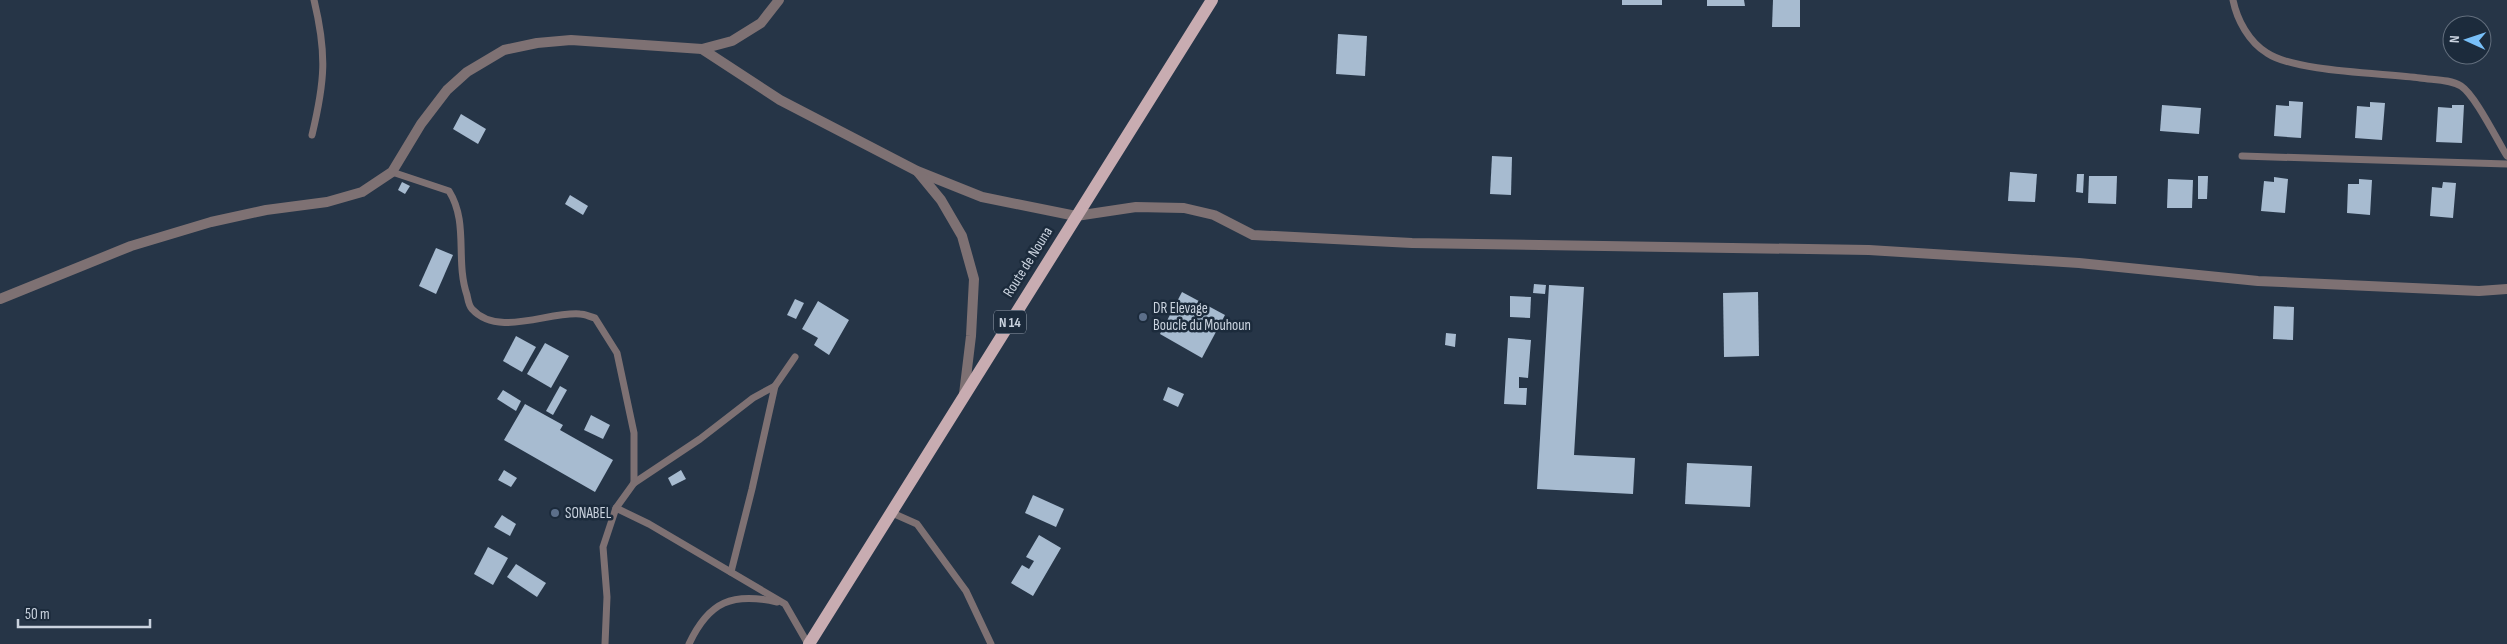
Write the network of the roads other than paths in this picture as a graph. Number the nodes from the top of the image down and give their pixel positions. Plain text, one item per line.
1 (314, 0) edge
2 (779, 0) edge
3 (1212, 0) edge
4 (2233, 0) edge
5 (702, 49) junction
6 (312, 135) dead end
7 (2242, 156) dead end
8 (2507, 156) edge
9 (2507, 164) edge
10 (917, 171) junction
11 (392, 172) junction
12 (1076, 216) junction
13 (2507, 289) edge
14 (0, 299) edge
15 (795, 357) dead end
16 (774, 386) junction
17 (964, 396) junction
18 (634, 484) junction
19 (616, 508) junction
20 (890, 512) junction
21 (731, 572) junction
22 (785, 604) junction
23 (605, 644) edge
24 (689, 644) edge
25 (809, 644) edge
26 (991, 644) edge

1 - 6 lane
2 - 5 street
3 - 12 main road, Route de Nouna / N 14
4 - 8 lane
5 - 10 street
5 - 11 street
7 - 9 lane
10 - 12 street
10 - 17 street
11 - 14 street
11 - 18 lane
12 - 13 street
12 - 17 main road, Route de Nouna / N 14
15 - 16 lane
16 - 18 lane
16 - 21 lane
17 - 20 main road, Route de Nouna / N 14
18 - 19 lane
19 - 21 lane
19 - 23 lane
20 - 25 main road, Route de Nouna / N 14
20 - 26 lane
21 - 22 lane
22 - 24 lane
22 - 25 lane

